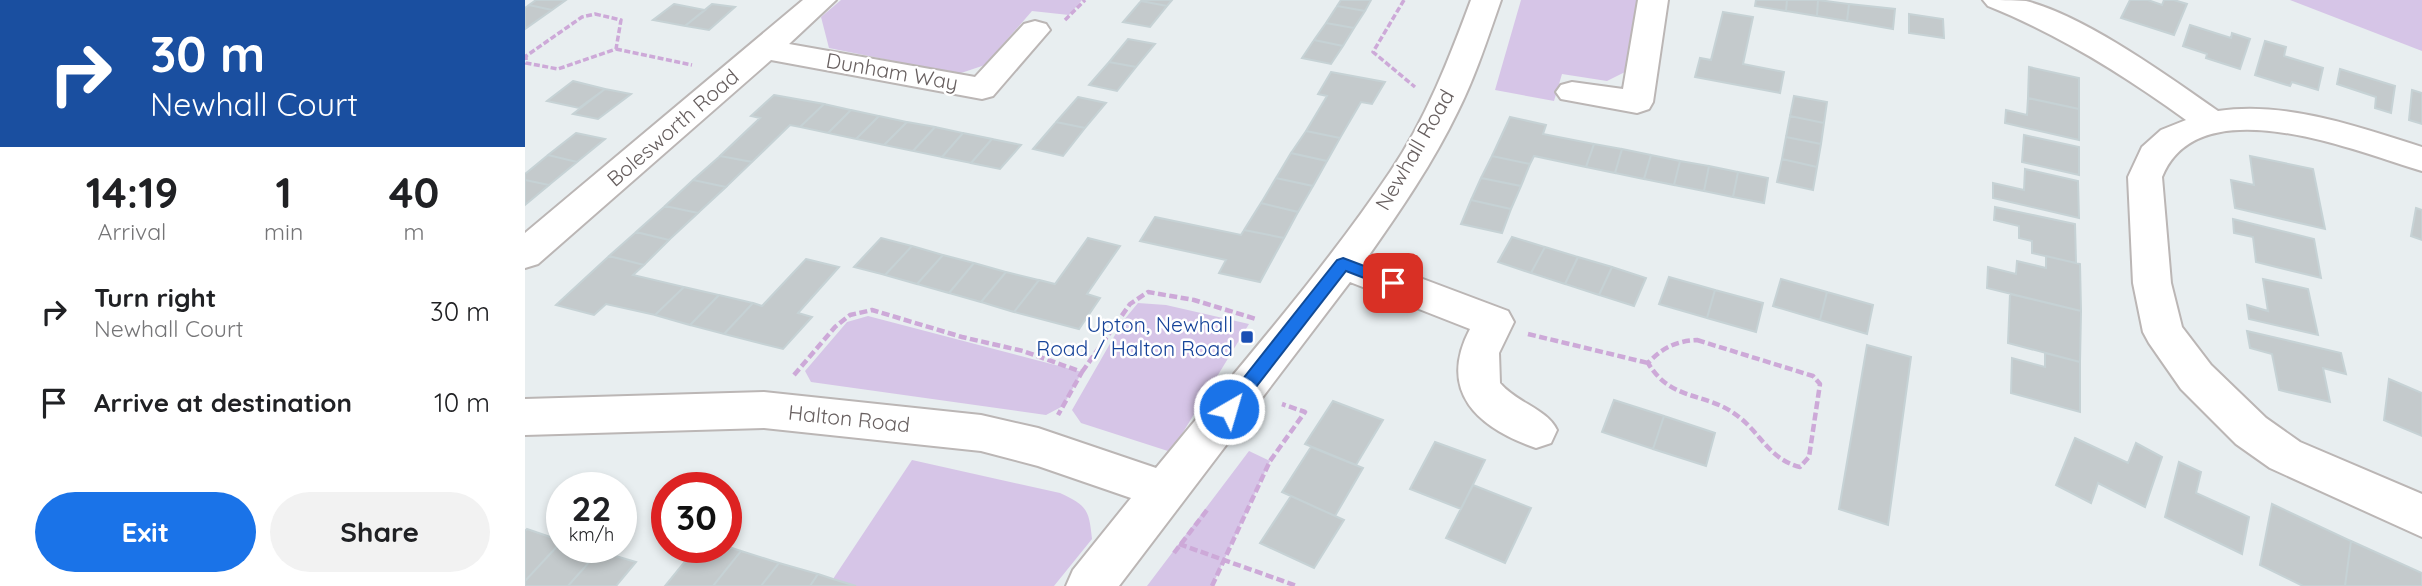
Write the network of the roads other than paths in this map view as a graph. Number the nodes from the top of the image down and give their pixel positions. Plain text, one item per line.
1 (821, 0) edge
2 (1486, 0) edge
3 (1653, 0) edge
4 (1998, 0) edge
5 (1035, 30) dead end
6 (765, 49) junction
7 (1571, 92) dead end
8 (2212, 123) junction
9 (2422, 159) edge
10 (525, 254) edge
11 (1343, 264) junction
12 (525, 417) edge
13 (1536, 430) dead end
14 (1164, 490) junction
15 (2422, 516) edge
16 (1090, 586) edge

1 - 6 street, Bolesworth Road
2 - 11 street, Newhall Road
3 - 7 street
4 - 8 street
5 - 6 street, Dunham Way
6 - 10 street, Bolesworth Road
8 - 9 street
8 - 15 street
11 - 13 street
11 - 14 street, Newhall Road
12 - 14 street, Halton Road
14 - 16 street, Newhall Road

